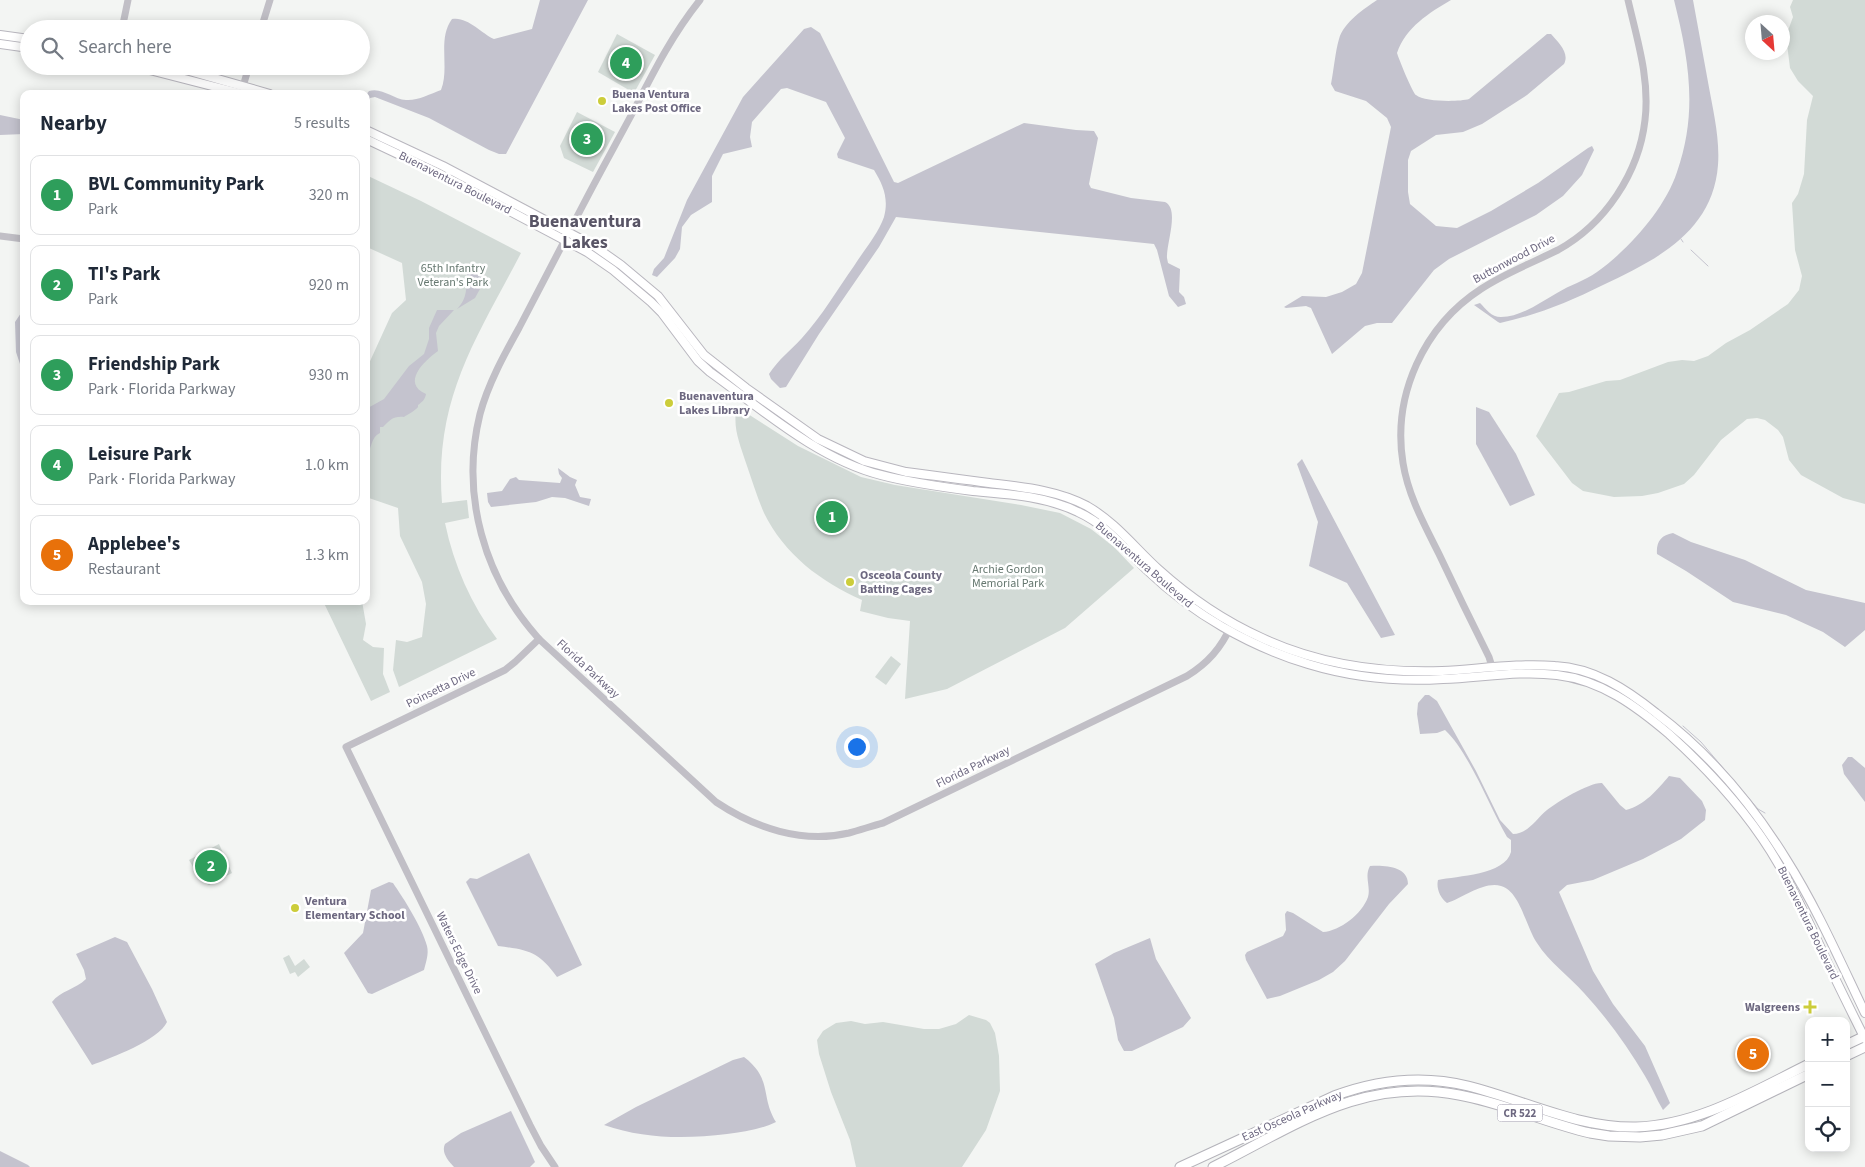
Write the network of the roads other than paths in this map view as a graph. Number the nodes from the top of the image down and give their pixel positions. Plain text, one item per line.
1 (128, 0) edge
2 (270, 0) edge
3 (700, 0) edge
4 (1628, 0) edge
5 (124, 20) edge
6 (264, 20) edge
7 (0, 35) edge
8 (20, 38) edge
9 (0, 44) edge
10 (20, 47) edge
11 (173, 75) edge
12 (197, 75) edge
13 (246, 75) edge
14 (238, 90) edge
15 (239, 90) edge
16 (242, 90) edge
17 (370, 132) edge
18 (370, 141) edge
19 (0, 236) edge
20 (567, 236) junction
21 (20, 238) edge
22 (1233, 623) junction
23 (1229, 631) junction
24 (539, 639) junction
25 (1493, 672) junction
26 (346, 748) joint
27 (1865, 1013) edge
28 (1865, 1037) edge
29 (1850, 1044) edge
30 (1865, 1047) edge
31 (1850, 1054) edge
32 (1805, 1066) edge
33 (1805, 1076) edge
34 (1686, 1119) junction
35 (1640, 1136) junction
36 (555, 1167) edge
37 (1180, 1167) edge
38 (1214, 1167) edge

1 - 5 street
2 - 6 street
3 - 20 street, Florida Parkway
4 - 25 street, Buttonwood Drive
7 - 8 main road
9 - 10 main road
11 - 14 main road
12 - 15 main road
13 - 16 street
17 - 20 main road, Buenaventura Boulevard
18 - 20 main road, Buenaventura Boulevard
19 - 21 street
20 - 22 main road, Buenaventura Boulevard
20 - 23 main road, Buenaventura Boulevard
20 - 24 street, Florida Parkway
22 - 23 street, Florida Parkway
22 - 25 main road, Buenaventura Boulevard
23 - 24 street, Florida Parkway
23 - 25 main road, Buenaventura Boulevard
24 - 26 street, Poinsetta Drive
25 - 27 main road, Buenaventura Boulevard
25 - 28 main road, Buenaventura Boulevard
26 - 36 street, Waters Edge Drive
28 - 29 main road
30 - 31 main road
32 - 34 main road, East Osceola Parkway / CR 522
33 - 35 main road, East Osceola Parkway / CR 522
34 - 35 main road
34 - 37 main road, East Osceola Parkway / CR 522
35 - 38 main road, East Osceola Parkway / CR 522

